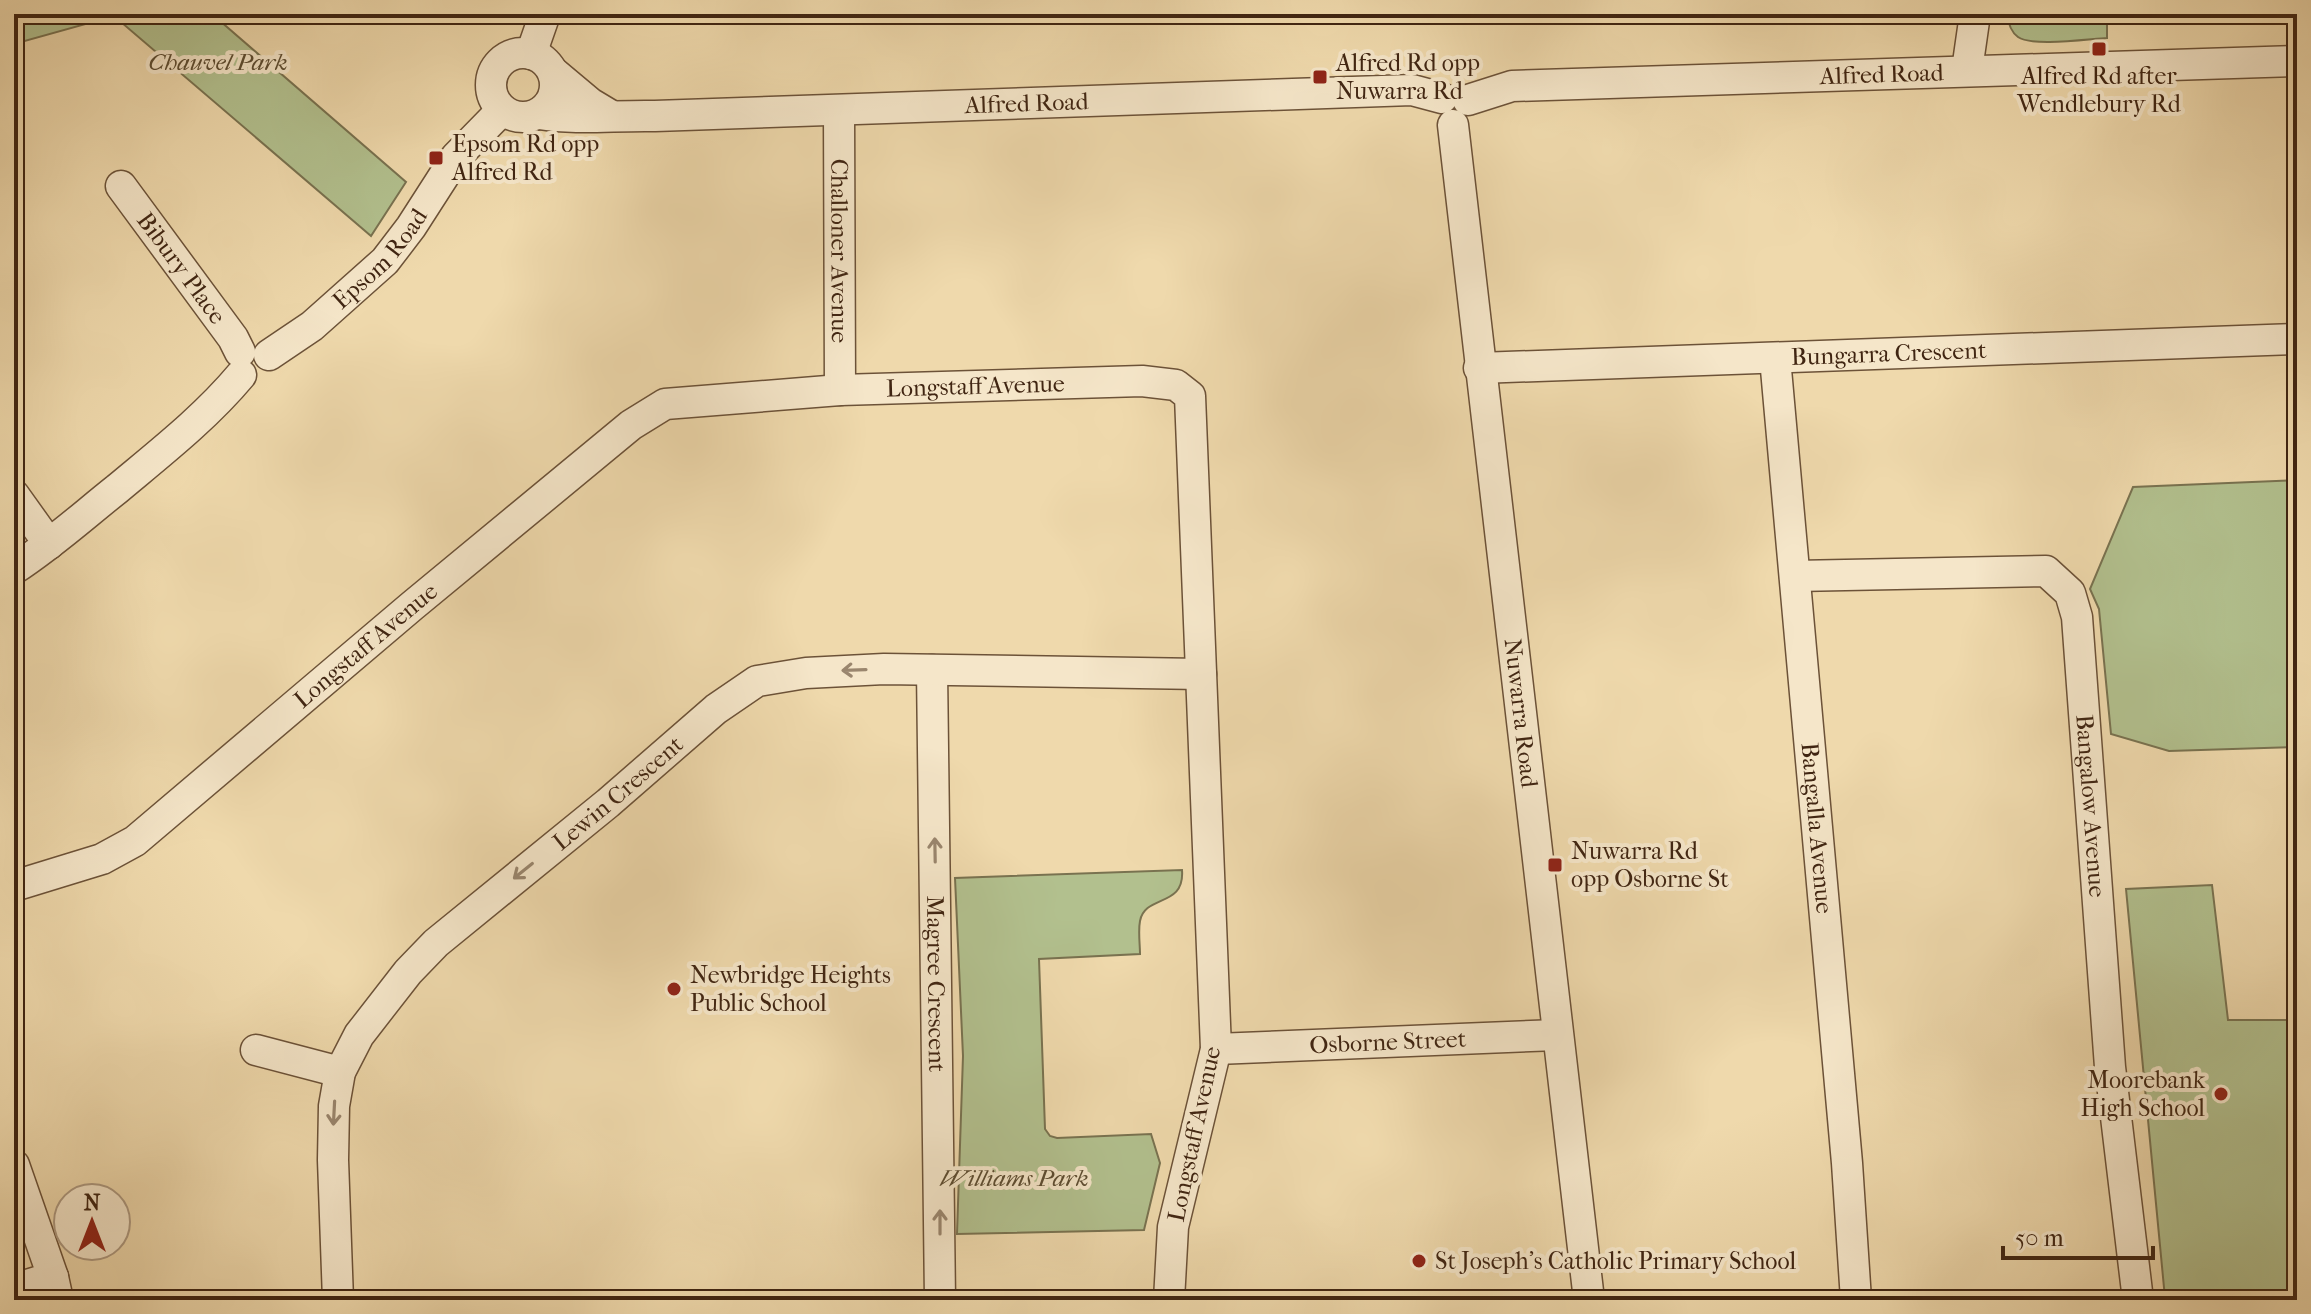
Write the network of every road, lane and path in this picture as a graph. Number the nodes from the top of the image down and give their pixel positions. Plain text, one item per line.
1 (545, 14) edge
2 (1975, 14) edge
3 (2297, 61) edge
4 (542, 63) junction
5 (1967, 70) junction
6 (1454, 108) junction
7 (502, 110) junction
8 (839, 111) junction
9 (539, 114) junction
10 (610, 115) junction
11 (121, 186) dead end
12 (2297, 339) edge
13 (1775, 358) junction
14 (250, 361) junction
15 (1479, 368) junction
16 (840, 390) junction
17 (14, 495) edge
18 (49, 544) junction
19 (14, 569) edge
20 (1795, 576) junction
21 (932, 670) junction
22 (1201, 674) junction
23 (14, 886) edge
24 (1557, 1035) junction
25 (1216, 1049) junction
26 (256, 1050) dead end
27 (340, 1072) junction
28 (14, 1165) edge
29 (55, 1288) edge
30 (14, 1289) edge
31 (338, 1300) edge
32 (940, 1300) edge
33 (1169, 1300) edge
34 (1589, 1300) edge
35 (1856, 1300) edge
36 (2138, 1300) edge

1 - 4 street
2 - 5 street
3 - 5 street, Alfred Road
4 - 7 street
4 - 9 street
4 - 10 street
5 - 6 street, Alfred Road
6 - 8 street, Alfred Road
6 - 15 street, Nuwarra Road
7 - 9 street
7 - 14 street, Epsom Road
8 - 10 street, Alfred Road
8 - 16 street, Challoner Avenue
9 - 10 street, Alfred Road
11 - 14 street, Bibury Place
12 - 13 street, Bungarra Crescent
13 - 15 street, Bungarra Crescent
13 - 20 street, Bangalla Avenue
14 - 18 street, Epsom Road
15 - 24 street, Nuwarra Road
16 - 22 street, Longstaff Avenue
16 - 23 street, Longstaff Avenue
17 - 18 street
18 - 19 street, Epsom Road
20 - 35 street, Bangalla Avenue
20 - 36 street, Bangalow Avenue
21 - 22 street, Lewin Crescent
21 -> 27 street, Lewin Crescent
32 -> 21 street, Magree Crescent
22 - 25 street, Longstaff Avenue
24 - 25 street, Osborne Street
24 - 34 street, Nuwarra Road
25 - 33 street, Longstaff Avenue
26 - 27 street
27 -> 31 street, Lewin Crescent
28 - 29 street
29 - 30 street

